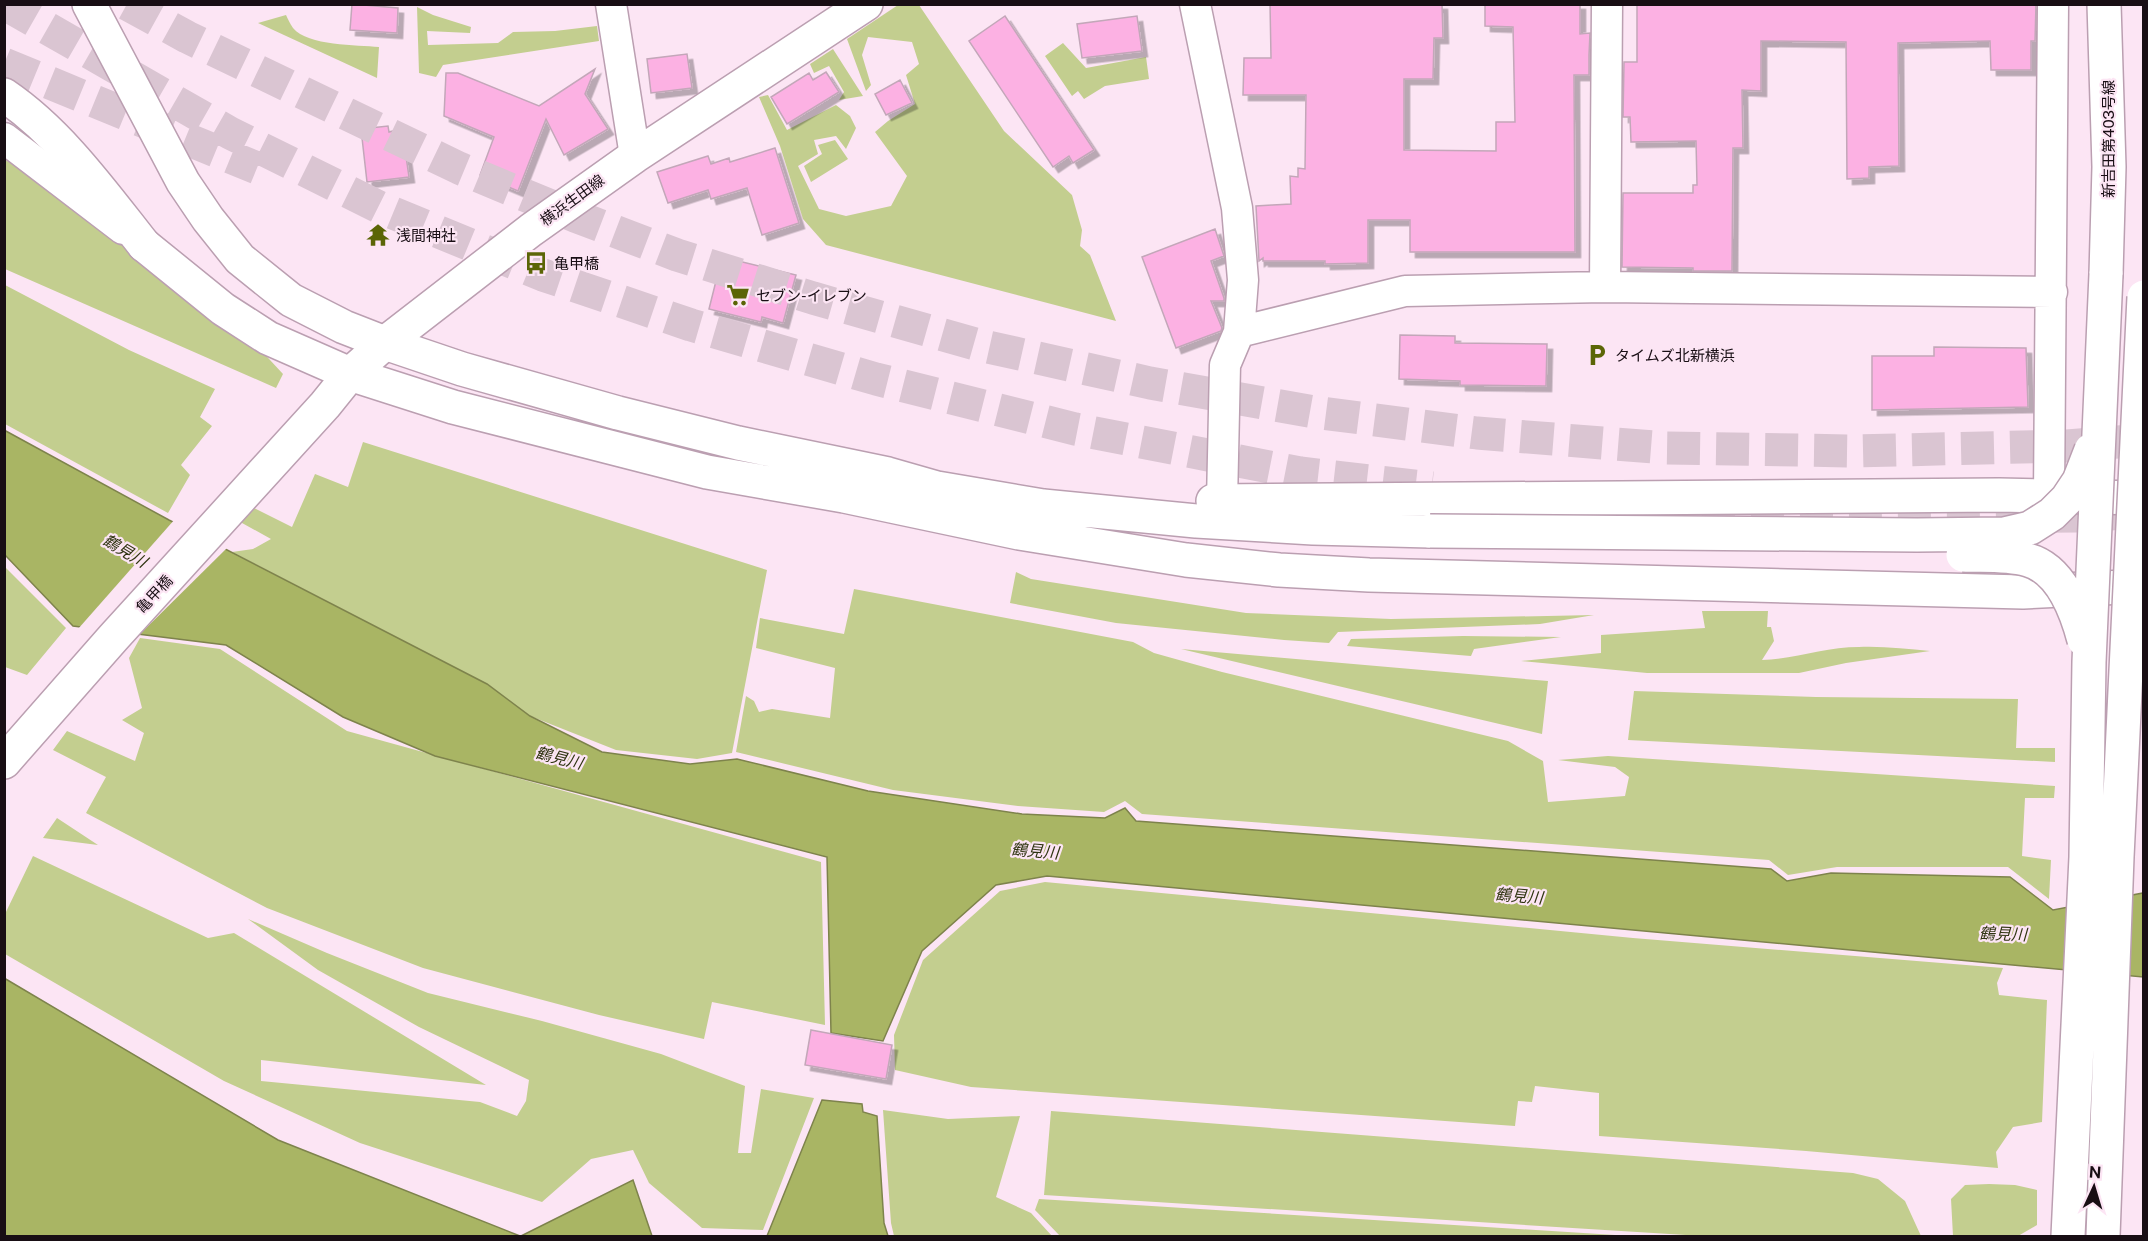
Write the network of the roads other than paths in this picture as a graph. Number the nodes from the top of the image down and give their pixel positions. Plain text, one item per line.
1 (89, 4) edge
2 (611, 4) edge
3 (866, 4) edge
4 (1196, 4) edge
5 (1607, 4) edge
6 (2053, 4) edge
7 (2104, 4) edge
8 (4, 94) edge
9 (4, 138) edge
10 (635, 156) junction
11 (144, 245) junction
12 (1605, 287) junction
13 (2052, 292) junction
14 (2144, 297) edge
15 (1239, 332) junction
16 (385, 343) junction
17 (350, 374) junction
18 (2099, 426) junction
19 (304, 428) joint
20 (888, 474) junction
21 (2049, 495) junction
22 (844, 496) junction
23 (2144, 498) edge
24 (1222, 502) junction
25 (1429, 540) junction
26 (2144, 586) edge
27 (2144, 613) edge
28 (2089, 662) junction
29 (2127, 664) junction
30 (4, 762) edge
31 (2068, 1236) edge
32 (2103, 1236) edge

1 - 16 main road
2 - 10 street
3 - 10 main road, 横浜生田線
4 - 15 street
5 - 12 street
6 - 13 street
7 - 18 main road, 新吉田第403号線, bridge
8 - 11 main road
9 - 11 street
10 - 16 main road, 横浜生田線
11 - 17 main road
12 - 13 street
12 - 15 street
13 - 21 street
14 - 29 main road, bridge
15 - 24 street
16 - 17 main road, 横浜生田線
16 - 20 main road
17 - 19 main road, 横浜生田線
17 - 22 main road
18 - 25 main road, bridge
18 - 28 main road, bridge
19 - 30 main road, 亀甲橋
20 - 24 main road
20 - 25 main road
21 - 23 main road
21 - 24 main road
22 - 25 main road
22 - 26 main road
25 - 28 main road, bridge
27 - 29 main road
28 - 31 main road, bridge
29 - 32 main road, bridge

